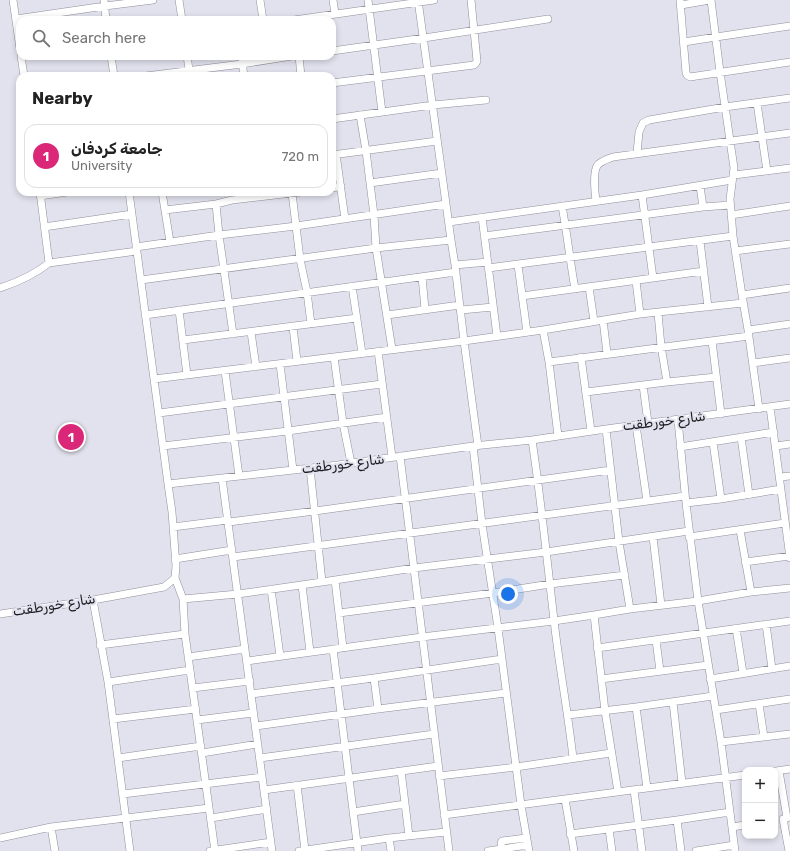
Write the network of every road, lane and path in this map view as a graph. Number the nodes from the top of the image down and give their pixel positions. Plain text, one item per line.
1 (13, 0) edge
2 (153, 0) edge
3 (179, 0) edge
4 (260, 0) edge
5 (333, 0) edge
6 (368, 0) edge
7 (434, 0) edge
8 (471, 0) edge
9 (710, 0) edge
10 (419, 1) edge
11 (104, 3) edge
12 (681, 3) edge
13 (369, 9) junction
14 (335, 14) junction
15 (48, 16) edge
16 (106, 16) edge
17 (181, 16) edge
18 (262, 16) edge
19 (321, 16) edge
20 (16, 19) edge
21 (548, 19) dead end
22 (790, 26) edge
23 (474, 30) junction
24 (716, 37) junction
25 (424, 38) junction
26 (684, 42) junction
27 (373, 45) junction
28 (336, 50) edge
29 (22, 60) edge
30 (112, 60) edge
31 (188, 60) edge
32 (237, 60) edge
33 (241, 60) edge
34 (299, 60) edge
35 (790, 62) edge
36 (429, 70) junction
37 (23, 72) edge
38 (113, 72) edge
39 (190, 72) edge
40 (194, 72) edge
41 (243, 72) edge
42 (301, 72) edge
43 (720, 72) junction
44 (378, 78) junction
45 (336, 83) edge
46 (790, 98) edge
47 (486, 100) dead end
48 (757, 103) junction
49 (433, 105) junction
50 (725, 107) junction
51 (382, 112) junction
52 (360, 115) junction
53 (336, 118) edge
54 (790, 133) edge
55 (762, 137) junction
56 (437, 141) junction
57 (730, 142) junction
58 (366, 151) junction
59 (637, 153) junction
60 (336, 155) edge
61 (336, 165) edge
62 (790, 168) edge
63 (767, 171) junction
64 (442, 173) junction
65 (733, 178) junction
66 (370, 183) junction
67 (340, 186) junction
68 (700, 186) junction
69 (336, 187) edge
70 (642, 195) junction
71 (40, 196) edge
72 (130, 196) edge
73 (163, 196) edge
74 (232, 196) edge
75 (261, 196) edge
76 (292, 196) edge
77 (232, 200) junction
78 (596, 201) junction
79 (216, 204) junction
80 (446, 204) junction
81 (730, 205) junction
82 (562, 206) junction
83 (790, 206) edge
84 (703, 207) junction
85 (165, 210) junction
86 (132, 214) junction
87 (645, 214) junction
88 (374, 215) junction
89 (731, 215) junction
90 (482, 217) junction
91 (345, 219) junction
92 (449, 222) junction
93 (296, 226) junction
94 (566, 226) junction
95 (44, 227) junction
96 (219, 235) junction
97 (484, 236) junction
98 (733, 236) junction
99 (451, 240) junction
100 (700, 241) junction
101 (170, 242) junction
102 (790, 244) edge
103 (376, 248) junction
104 (649, 248) junction
105 (137, 249) junction
106 (735, 251) junction
107 (569, 258) junction
108 (300, 259) junction
109 (49, 263) junction
110 (488, 265) junction
111 (518, 265) junction
112 (224, 269) junction
113 (456, 269) junction
114 (704, 271) junction
115 (422, 277) junction
116 (653, 278) junction
117 (141, 280) junction
118 (636, 280) junction
119 (381, 282) junction
120 (352, 286) junction
121 (589, 287) junction
122 (0, 288) edge
123 (790, 288) edge
124 (575, 289) junction
125 (307, 292) junction
126 (742, 295) junction
127 (522, 296) junction
128 (743, 303) junction
129 (228, 304) junction
130 (493, 307) junction
131 (708, 307) junction
132 (460, 308) junction
133 (426, 309) junction
134 (179, 310) junction
135 (658, 313) junction
136 (640, 314) junction
137 (145, 315) junction
138 (387, 315) junction
139 (356, 318) junction
140 (603, 320) junction
141 (594, 321) junction
142 (311, 324) junction
143 (790, 324) edge
144 (293, 327) junction
145 (543, 330) junction
146 (251, 332) junction
147 (527, 332) junction
148 (748, 333) junction
149 (233, 334) junction
150 (497, 336) junction
151 (183, 340) junction
152 (464, 341) junction
153 (712, 341) junction
154 (661, 346) junction
155 (392, 349) junction
156 (378, 351) junction
157 (362, 353) junction
158 (607, 354) junction
159 (334, 357) junction
160 (581, 357) junction
161 (790, 358) edge
162 (297, 361) junction
163 (549, 362) junction
164 (753, 363) junction
165 (280, 364) junction
166 (256, 367) junction
167 (225, 371) junction
168 (187, 375) junction
169 (716, 376) junction
170 (154, 380) junction
171 (667, 382) junction
172 (382, 384) junction
173 (643, 385) junction
174 (338, 390) junction
175 (586, 392) junction
176 (284, 397) junction
177 (790, 404) edge
178 (230, 405) junction
179 (770, 407) junction
180 (759, 409) junction
181 (159, 413) junction
182 (721, 414) junction
183 (387, 417) junction
184 (678, 420) junction
185 (343, 423) junction
186 (648, 423) junction
187 (636, 425) junction
188 (606, 429) junction
189 (288, 431) junction
190 (591, 431) junction
191 (774, 432) junction
192 (558, 436) junction
193 (741, 437) junction
194 (234, 438) junction
195 (532, 440) junction
196 (713, 442) junction
197 (790, 444) edge
198 (163, 446) junction
199 (476, 446) junction
200 (776, 446) junction
201 (680, 447) junction
202 (396, 457) junction
203 (351, 463) junction
204 (310, 468) junction
205 (293, 470) junction
206 (612, 470) junction
207 (239, 476) junction
208 (790, 476) edge
209 (780, 477) junction
210 (222, 478) junction
211 (538, 481) junction
212 (168, 484) junction
213 (478, 489) junction
214 (782, 489) junction
215 (749, 494) junction
216 (405, 499) junction
217 (685, 499) junction
218 (721, 499) junction
219 (647, 501) junction
220 (614, 506) junction
221 (315, 511) junction
222 (542, 515) junction
223 (228, 521) junction
224 (785, 523) junction
225 (482, 524) junction
226 (173, 527) junction
227 (740, 530) junction
228 (409, 534) junction
229 (689, 534) junction
230 (788, 535) edge
231 (653, 537) junction
232 (619, 542) junction
233 (318, 546) junction
234 (546, 552) junction
235 (233, 553) junction
236 (790, 557) edge
237 (175, 559) junction
238 (488, 559) junction
239 (745, 562) junction
240 (414, 568) junction
241 (625, 575) junction
242 (175, 578) junction
243 (335, 580) junction
244 (322, 582) junction
245 (550, 584) junction
246 (302, 585) junction
247 (790, 588) edge
248 (270, 589) junction
249 (751, 592) junction
250 (493, 593) junction
251 (238, 594) junction
252 (182, 599) junction
253 (93, 600) junction
254 (698, 601) junction
255 (418, 603) junction
256 (661, 605) junction
257 (630, 609) junction
258 (339, 613) junction
259 (0, 614) edge
260 (594, 615) junction
261 (554, 621) junction
262 (790, 621) edge
263 (766, 624) junction
264 (498, 628) junction
265 (736, 628) junction
266 (702, 633) junction
267 (185, 634) junction
268 (422, 637) junction
269 (656, 640) junction
270 (100, 645) junction
271 (343, 648) junction
272 (597, 648) junction
273 (245, 649) junction
274 (333, 649) junction
275 (310, 652) junction
276 (280, 656) junction
277 (188, 657) junction
278 (502, 659) junction
279 (247, 661) junction
280 (708, 665) junction
281 (790, 666) edge
282 (772, 669) junction
283 (190, 670) junction
284 (426, 671) junction
285 (660, 671) junction
286 (744, 673) junction
287 (374, 678) junction
288 (601, 679) junction
289 (710, 679) junction
290 (250, 681) junction
291 (108, 682) junction
292 (337, 683) junction
293 (193, 688) junction
294 (251, 694) junction
295 (506, 694) junction
296 (713, 696) junction
297 (790, 699) edge
298 (673, 702) junction
299 (430, 703) junction
300 (759, 704) junction
301 (636, 707) junction
302 (196, 708) junction
303 (378, 709) junction
304 (716, 710) junction
305 (604, 711) junction
306 (253, 713) junction
307 (341, 715) junction
308 (568, 716) junction
309 (113, 719) junction
310 (197, 720) junction
311 (256, 726) junction
312 (434, 734) junction
313 (790, 734) edge
314 (764, 737) junction
315 (721, 742) junction
316 (258, 744) junction
317 (345, 747) junction
318 (201, 749) junction
319 (611, 753) junction
320 (118, 758) junction
321 (260, 758) junction
322 (573, 758) junction
323 (438, 766) junction
324 (516, 767) junction
325 (790, 769) edge
326 (401, 771) junction
327 (778, 771) edge
328 (742, 775) edge
329 (439, 776) junction
330 (262, 777) junction
331 (725, 777) junction
332 (349, 778) junction
333 (778, 778) edge
334 (682, 783) junction
335 (206, 784) junction
336 (297, 785) junction
337 (647, 788) junction
338 (264, 790) junction
339 (634, 790) junction
340 (618, 792) junction
341 (123, 794) junction
342 (565, 799) junction
343 (405, 804) junction
344 (520, 805) junction
345 (209, 808) junction
346 (267, 809) junction
347 (353, 812) junction
348 (730, 812) junction
349 (444, 815) junction
350 (126, 818) junction
351 (211, 818) junction
352 (784, 819) edge
353 (677, 820) junction
354 (639, 825) junction
355 (742, 825) edge
356 (52, 827) junction
357 (732, 827) junction
358 (609, 829) junction
359 (446, 832) junction
360 (570, 834) junction
361 (409, 836) junction
362 (0, 838) edge
363 (390, 838) junction
364 (271, 842) junction
365 (357, 843) junction
366 (527, 845) edge
367 (518, 846) edge
368 (735, 848) edge
369 (55, 851) edge
370 (130, 851) edge
371 (213, 851) edge
372 (272, 851) edge
373 (302, 851) edge
374 (358, 851) edge
375 (391, 851) edge
376 (449, 851) edge
377 (488, 851) edge
378 (574, 851) edge
379 (612, 851) edge
380 (642, 851) edge
381 (681, 851) edge
382 (696, 851) edge
383 (789, 851) edge

1 - 20 street
2 - 11 street
3 - 17 street
4 - 18 street
5 - 14 street
6 - 13 street
7 - 10 street
8 - 23 street
9 - 12 street
9 - 24 street
10 - 13 street
10 - 25 street
11 - 15 street
11 - 16 street
12 - 26 street
13 - 14 street
13 - 27 street
14 - 19 street
21 - 23 street
22 - 24 street
23 - 25 street
23 - 36 street
24 - 26 street
24 - 43 street
25 - 27 street
25 - 36 street
26 - 43 street
27 - 28 street
27 - 44 street
29 - 37 street
30 - 38 street
31 - 39 street
32 - 40 street
33 - 41 street
34 - 42 street
35 - 43 street
36 - 44 street
36 - 49 street
43 - 50 street
44 - 45 street
44 - 51 street
46 - 48 street
47 - 49 street
48 - 50 street
48 - 55 street
49 - 51 street
49 - 56 street
50 - 57 street
50 - 59 street
51 - 52 street
52 - 53 street
52 - 58 street
54 - 55 street
55 - 57 street
55 - 63 street
56 - 58 street
56 - 64 street
57 - 59 street
57 - 65 street
58 - 60 street
58 - 66 street
59 - 78 street
61 - 67 street
62 - 63 street
63 - 65 street
64 - 66 street
64 - 80 street
65 - 68 street
65 - 81 street
66 - 88 street
67 - 69 street
67 - 91 street
68 - 70 street
68 - 84 street
70 - 78 street
70 - 87 street
71 - 95 street
72 - 86 street
73 - 85 street
74 - 77 street
75 - 77 street
76 - 93 street
77 - 79 street
78 - 82 street
79 - 85 street
79 - 96 street
80 - 88 street
80 - 92 street
81 - 84 street
81 - 89 street
82 - 90 street
82 - 94 street
83 - 89 street
84 - 87 street
85 - 101 street
86 - 95 street
86 - 105 street
87 - 94 street
87 - 104 street
88 - 91 street
88 - 103 street
89 - 98 street
90 - 92 street
90 - 97 street
91 - 93 street
92 - 99 street
93 - 96 street
93 - 108 street
94 - 97 street
94 - 107 street
95 - 109 street
96 - 101 street
96 - 112 street
97 - 110 street
98 - 100 street
98 - 106 street
99 - 103 street
99 - 113 street
100 - 104 street
100 - 114 street
101 - 105 street
102 - 106 street
103 - 108 street
103 - 119 street
104 - 107 street
104 - 116 street
105 - 109 street
105 - 117 street
106 - 126 street
107 - 111 street
107 - 124 street
108 - 112 street
108 - 125 street
109 - 122 street
110 - 111 street
110 - 113 street
110 - 130 street
111 - 127 street
112 - 117 street
112 - 129 street
113 - 115 street
113 - 132 street
114 - 116 street
114 - 131 street
115 - 119 street
115 - 133 street
116 - 118 street
117 - 137 street
118 - 121 street
118 - 136 street
119 - 120 street
119 - 138 street
120 - 125 street
120 - 139 street
121 - 124 street
121 - 141 street
123 - 126 street
124 - 127 street
125 - 129 street
125 - 142 street
126 - 128 street
127 - 147 street
128 - 131 street
128 - 148 street
129 - 134 street
129 - 149 street
130 - 132 street
130 - 150 street
131 - 135 street
132 - 133 street
132 - 152 street
133 - 138 street
134 - 137 street
134 - 151 street
135 - 136 street
135 - 154 street
136 - 140 street
137 - 170 street
138 - 155 street
139 - 142 street
139 - 157 street
140 - 141 street
140 - 158 street
141 - 145 street
142 - 144 street
143 - 148 street
144 - 146 street
144 - 162 street
145 - 147 street
145 - 163 street
146 - 149 street
146 - 166 street
147 - 150 street
148 - 153 street
148 - 164 street
149 - 151 street
150 - 152 street
151 - 168 street
152 - 155 street
152 - 199 street
153 - 154 street
153 - 169 street
154 - 158 street
154 - 171 street
155 - 156 street
156 - 157 street
156 - 172 street
157 - 159 street
158 - 160 street
159 - 162 street
159 - 174 street
160 - 163 street
160 - 175 street
161 - 164 street
162 - 165 street
163 - 192 street
164 - 180 street
165 - 166 street
165 - 176 street
166 - 167 street
167 - 168 street
167 - 178 street
168 - 170 street
169 - 171 street
169 - 182 street
170 - 181 street
171 - 173 street
172 - 174 street
172 - 183 street
173 - 175 street
173 - 186 street
174 - 176 street
174 - 185 street
175 - 190 street
176 - 178 street
176 - 189 street
177 - 179 street, شارع خورطقت
178 - 181 street
178 - 194 street
179 - 180 street, شارع خورطقت
179 - 191 street
180 - 182 street, شارع خورطقت
181 - 198 street
182 - 184 street, شارع خورطقت
183 - 185 street
183 - 202 street
184 - 186 street, شارع خورطقت
184 - 201 street
185 - 189 street
185 - 203 street
186 - 187 street, شارع خورطقت
187 - 188 street, شارع خورطقت
187 - 219 street
188 - 190 street, شارع خورطقت
188 - 206 street
189 - 194 street
189 - 205 street
190 - 192 street, شارع خورطقت
191 - 193 street
191 - 200 street
192 - 195 street, شارع خورطقت
193 - 196 street
193 - 215 street
194 - 198 street
194 - 207 street
195 - 199 street, شارع خورطقت
195 - 211 street
196 - 201 street
196 - 218 street
197 - 200 street
198 - 212 street
199 - 202 street, شارع خورطقت
199 - 213 street
200 - 209 street
201 - 217 street
202 - 203 street, شارع خورطقت
202 - 216 street
203 - 204 street, شارع خورطقت
204 - 205 street, شارع خورطقت
204 - 221 street
205 - 207 street, شارع خورطقت
206 - 211 street
206 - 220 street
207 - 210 street, شارع خورطقت
208 - 209 street
209 - 214 street
210 - 212 street, شارع خورطقت
210 - 223 street
211 - 213 street
211 - 222 street
212 - 226 street
213 - 216 street
213 - 225 street
214 - 215 street
214 - 224 street
215 - 218 street
216 - 221 street
216 - 228 street
217 - 218 street
217 - 219 street
217 - 229 street
219 - 220 street
220 - 222 street
220 - 232 street
221 - 223 street
221 - 233 street
222 - 225 street
222 - 234 street
223 - 226 street
223 - 235 street
224 - 227 street
224 - 230 street
225 - 228 street
225 - 238 street
226 - 237 street
227 - 229 street
227 - 239 street
228 - 233 street
228 - 240 street
229 - 231 street
229 - 254 street
230 - 236 street
231 - 232 street
231 - 256 street
232 - 234 street
232 - 241 street
233 - 235 street
233 - 244 street
234 - 238 street
234 - 245 street
235 - 237 street
235 - 251 street
236 - 239 street
237 - 242 street
238 - 240 street
238 - 250 street
239 - 249 street
240 - 243 street
240 - 255 street
241 - 245 street
241 - 257 street
242 - 252 street
242 - 253 street, شارع خورطقت
243 - 244 street
243 - 258 street
244 - 246 street
245 - 250 street
245 - 261 street
246 - 248 street
246 - 275 street
247 - 249 street
248 - 251 street
248 - 276 street
249 - 254 street
250 - 255 street
250 - 264 street
251 - 252 street
251 - 273 street
252 - 267 street
253 - 259 street, شارع خورطقت
253 - 270 street
254 - 256 street
254 - 266 street
255 - 258 street
255 - 268 street
256 - 257 street
257 - 260 street
258 - 271 street
260 - 261 street
260 - 272 street
261 - 264 street
261 - 308 street
262 - 263 street
263 - 265 street
263 - 282 street
264 - 268 street
264 - 278 street
265 - 266 street
265 - 286 street
266 - 269 street
266 - 280 street
267 - 270 street
267 - 277 street
268 - 271 street
268 - 284 street
269 - 272 street
269 - 285 street
270 - 291 street
271 - 274 street
272 - 288 street
273 - 277 street
273 - 279 street
274 - 275 street
274 - 292 street
275 - 276 street
276 - 279 street
277 - 283 street
278 - 284 street
278 - 295 street
279 - 290 street
280 - 285 street
280 - 289 street
281 - 282 street
282 - 286 street
283 - 291 street
283 - 293 street
284 - 287 street
284 - 299 street
285 - 288 street
286 - 289 street
287 - 292 street
287 - 303 street
288 - 305 street
289 - 296 street
290 - 293 street
290 - 294 street
291 - 309 street
292 - 294 street
292 - 307 street
293 - 302 street
294 - 306 street
295 - 299 street
295 - 324 street
296 - 298 street
296 - 304 street
297 - 300 street
298 - 301 street
298 - 334 street
299 - 303 street
299 - 312 street
300 - 304 street
300 - 314 street
301 - 305 street
301 - 337 street
302 - 309 street
302 - 310 street
303 - 307 street
304 - 315 street
305 - 308 street
305 - 319 street
306 - 310 street
306 - 311 street
307 - 311 street
307 - 317 street
308 - 322 street
309 - 320 street
310 - 318 street
311 - 316 street
312 - 317 street
312 - 323 street
313 - 314 street
314 - 315 street
315 - 331 street
316 - 318 street
316 - 321 street
317 - 321 street
317 - 332 street
318 - 320 street
318 - 335 street
319 - 322 street
319 - 340 street
320 - 341 street
321 - 330 street
322 - 324 street
323 - 326 street
323 - 329 street
324 - 329 street
324 - 344 street
325 - 327 street
326 - 332 street
326 - 343 street
328 - 331 street
329 - 349 street
330 - 335 street
330 - 338 street
331 - 334 street
331 - 348 street
332 - 336 street
332 - 347 street
333 - 352 street
334 - 337 street
335 - 341 street
335 - 345 street
336 - 338 street
336 - 373 street
337 - 339 street
338 - 346 street
339 - 340 street
339 - 354 street
340 - 342 street
341 - 350 street
342 - 344 street
342 - 360 street
343 - 347 street
343 - 361 street
344 - 349 street
344 - 366 street
345 - 350 street
345 - 351 street
346 - 351 street
346 - 364 street
347 - 365 street
348 - 353 street
348 - 357 street
349 - 359 street
350 - 356 street
350 - 370 street
351 - 371 street
352 - 383 street
353 - 354 street
353 - 381 street
354 - 358 street
354 - 380 street
355 - 357 street
356 - 362 street
356 - 369 street
357 - 368 street
358 - 360 street
358 - 379 street
359 - 361 street
359 - 376 street
360 - 378 street
361 - 363 street
363 - 365 street
363 - 375 street
364 - 371 street
364 - 372 street
365 - 373 street
365 - 374 street
366 - 367 street
367 - 377 street
368 - 382 street

